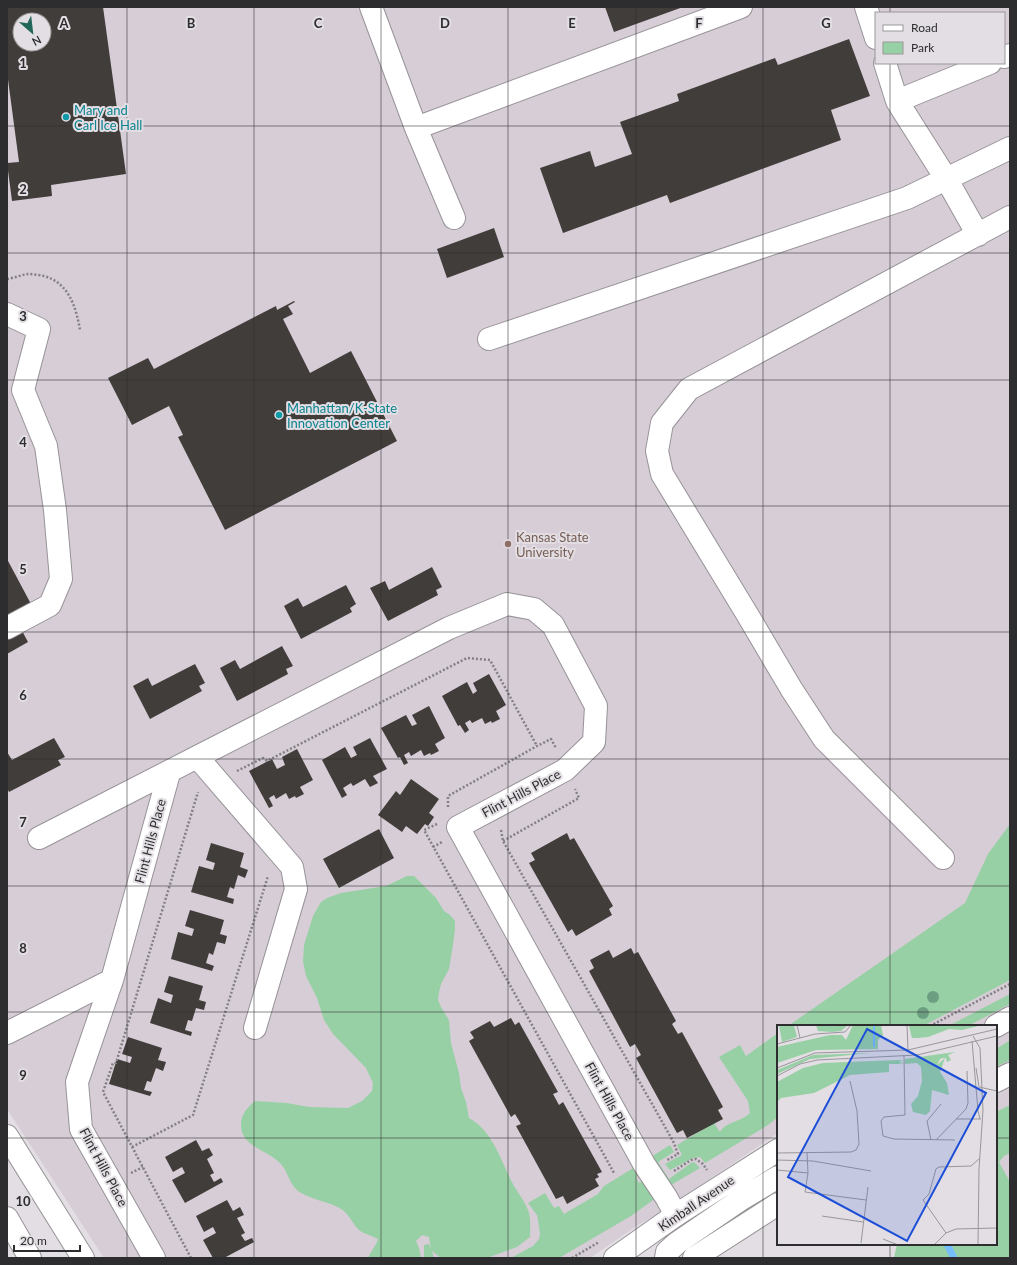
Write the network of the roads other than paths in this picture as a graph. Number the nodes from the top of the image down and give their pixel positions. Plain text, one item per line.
1 (371, 7) edge
2 (741, 7) edge
3 (866, 7) edge
4 (875, 35) edge
5 (885, 64) edge
6 (988, 64) edge
7 (897, 101) junction
8 (416, 128) junction
9 (1010, 148) edge
10 (947, 180) junction
11 (1010, 217) edge
12 (454, 218) dead end
13 (978, 235) junction
14 (7, 314) edge
15 (489, 339) dead end
16 (15, 394) edge
17 (7, 628) edge
18 (198, 758) junction
19 (169, 773) junction
20 (39, 838) dead end
21 (943, 858) dead end
22 (112, 980) junction
23 (1010, 1018) edge
24 (997, 1025) edge
25 (255, 1028) dead end
26 (7, 1033) edge
27 (1010, 1074) edge
28 (997, 1080) edge
29 (7, 1136) edge
30 (777, 1151) edge
31 (777, 1178) edge
32 (777, 1205) edge
33 (676, 1215) junction
34 (7, 1218) edge
35 (30, 1258) edge
36 (83, 1258) edge
37 (154, 1258) edge
38 (615, 1258) edge
39 (666, 1258) edge
40 (694, 1258) edge

1 - 8 street
2 - 8 street
3 - 4 street
5 - 7 street
6 - 7 street
7 - 10 street
8 - 12 street
9 - 10 street
10 - 13 street
10 - 15 street
11 - 13 street
13 - 21 street
14 - 16 street
16 - 17 street
18 - 19 street, Flint Hills Place
18 - 25 street
18 - 33 street, Flint Hills Place
19 - 20 street, Flint Hills Place
19 - 22 street, Flint Hills Place
22 - 26 street
22 - 37 street, Flint Hills Place
23 - 24 street
27 - 28 street
29 - 36 street
30 - 33 street, Kimball Avenue
31 - 39 street
32 - 40 street
33 - 38 street, Kimball Avenue
34 - 35 street

